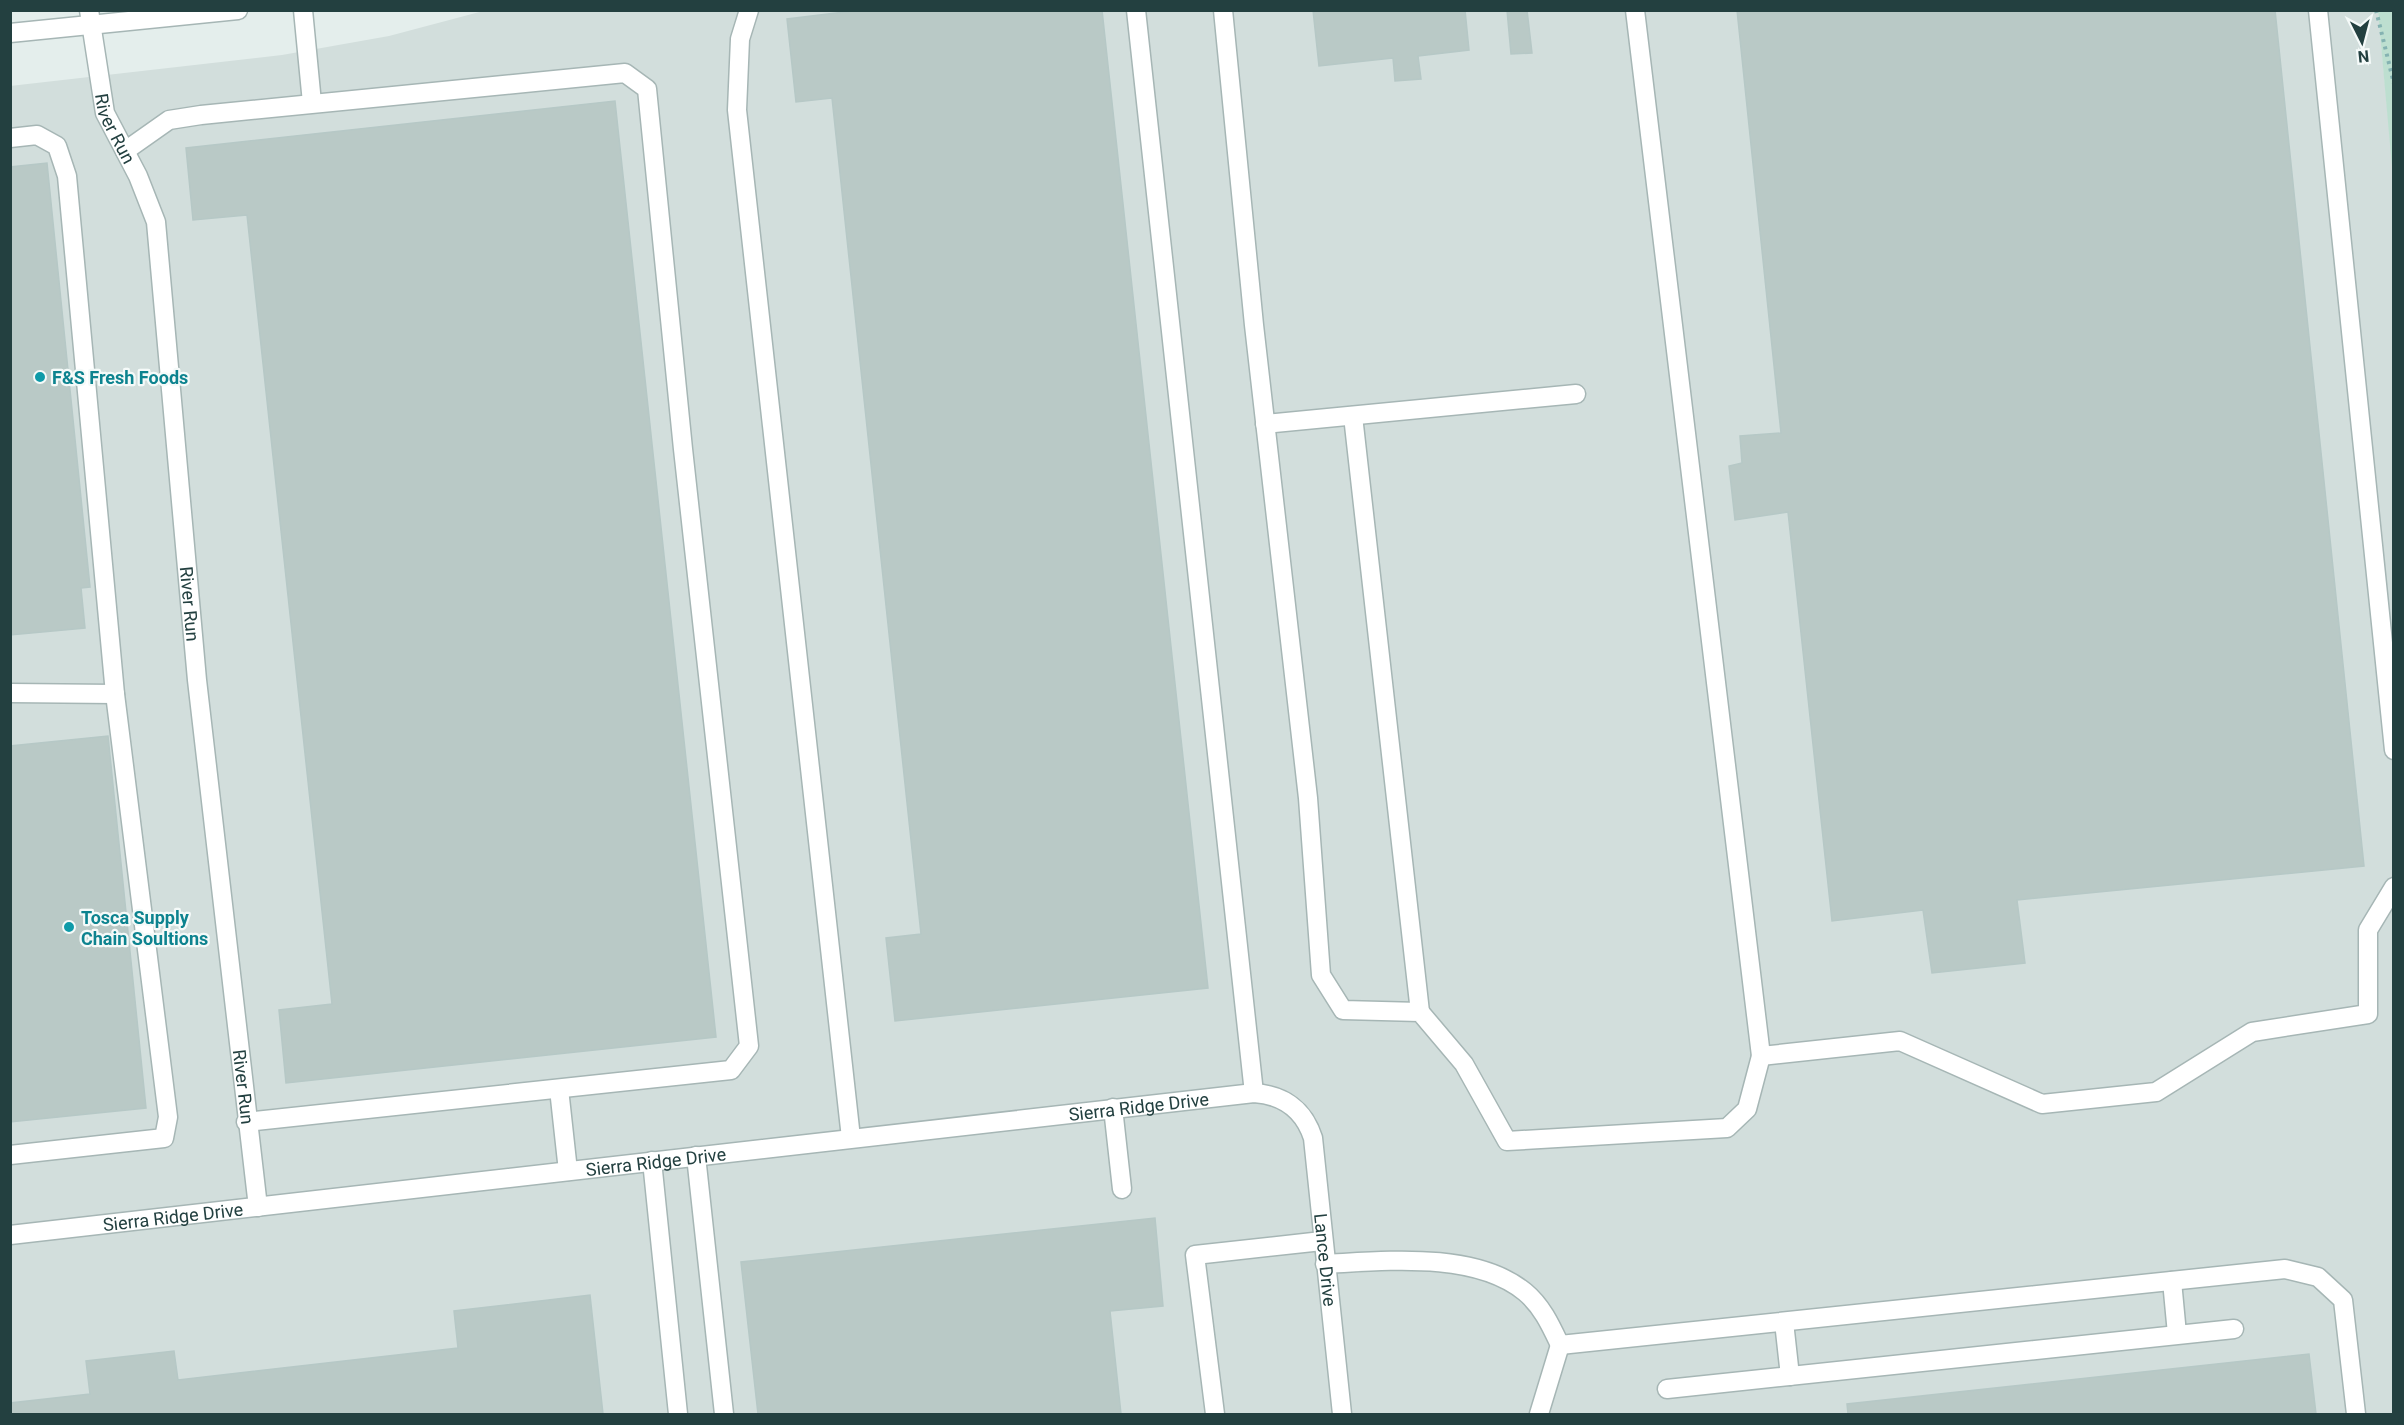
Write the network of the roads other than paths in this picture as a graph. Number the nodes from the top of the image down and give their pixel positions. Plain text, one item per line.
1 (238, 10) edge
2 (303, 10) edge
3 (749, 10) edge
4 (1136, 10) edge
5 (1223, 10) edge
6 (1635, 10) edge
7 (2318, 10) edge
8 (90, 18) edge
9 (10, 33) edge
10 (312, 103) junction
11 (10, 138) edge
12 (125, 151) junction
13 (1576, 394) dead end
14 (1353, 416) junction
15 (1265, 424) junction
16 (10, 693) edge
17 (115, 694) junction
18 (2394, 750) edge
19 (2394, 887) edge
20 (1420, 1012) junction
21 (1761, 1056) junction
22 (560, 1089) junction
23 (1254, 1093) junction
24 (1113, 1108) junction
25 (1297, 1109) joint
26 (246, 1122) junction
27 (851, 1138) junction
28 (10, 1155) edge
29 (696, 1156) junction
30 (652, 1161) junction
31 (568, 1171) junction
32 (1122, 1189) dead end
33 (258, 1207) junction
34 (10, 1234) edge
35 (1322, 1241) junction
36 (1325, 1264) junction
37 (2172, 1281) junction
38 (1784, 1322) junction
39 (2234, 1329) dead end
40 (2177, 1335) junction
41 (1560, 1345) junction
42 (1790, 1376) junction
43 (1667, 1389) dead end
44 (678, 1414) edge
45 (724, 1414) edge
46 (1215, 1414) edge
47 (1342, 1414) edge
48 (1539, 1414) edge
49 (2356, 1414) edge

1 - 8 street
2 - 10 street
3 - 27 street
4 - 23 street
5 - 15 street
6 - 21 street
7 - 18 street
8 - 9 street
8 - 12 street, River Run
10 - 12 street
10 - 22 street
11 - 17 street
12 - 26 street, River Run
13 - 14 street
14 - 15 street
14 - 20 street
15 - 20 street
16 - 17 street
17 - 28 street
19 - 21 street
20 - 21 street
22 - 26 street
22 - 31 street
23 - 24 street, Sierra Ridge Drive
23 - 25 street, Sierra Ridge Drive
24 - 27 street, Sierra Ridge Drive
24 - 32 street
25 - 35 street, Lance Drive
26 - 33 street, River Run
27 - 29 street, Sierra Ridge Drive
29 - 30 street, Sierra Ridge Drive
29 - 45 street
30 - 31 street, Sierra Ridge Drive
30 - 44 street
31 - 33 street, Sierra Ridge Drive
33 - 34 street, Sierra Ridge Drive
35 - 36 street, Lance Drive
35 - 46 street
36 - 41 street
36 - 47 street, Lance Drive
37 - 38 street
37 - 40 street
37 - 49 street
38 - 41 street
38 - 42 street
39 - 40 street
40 - 42 street
41 - 48 street
42 - 43 street

